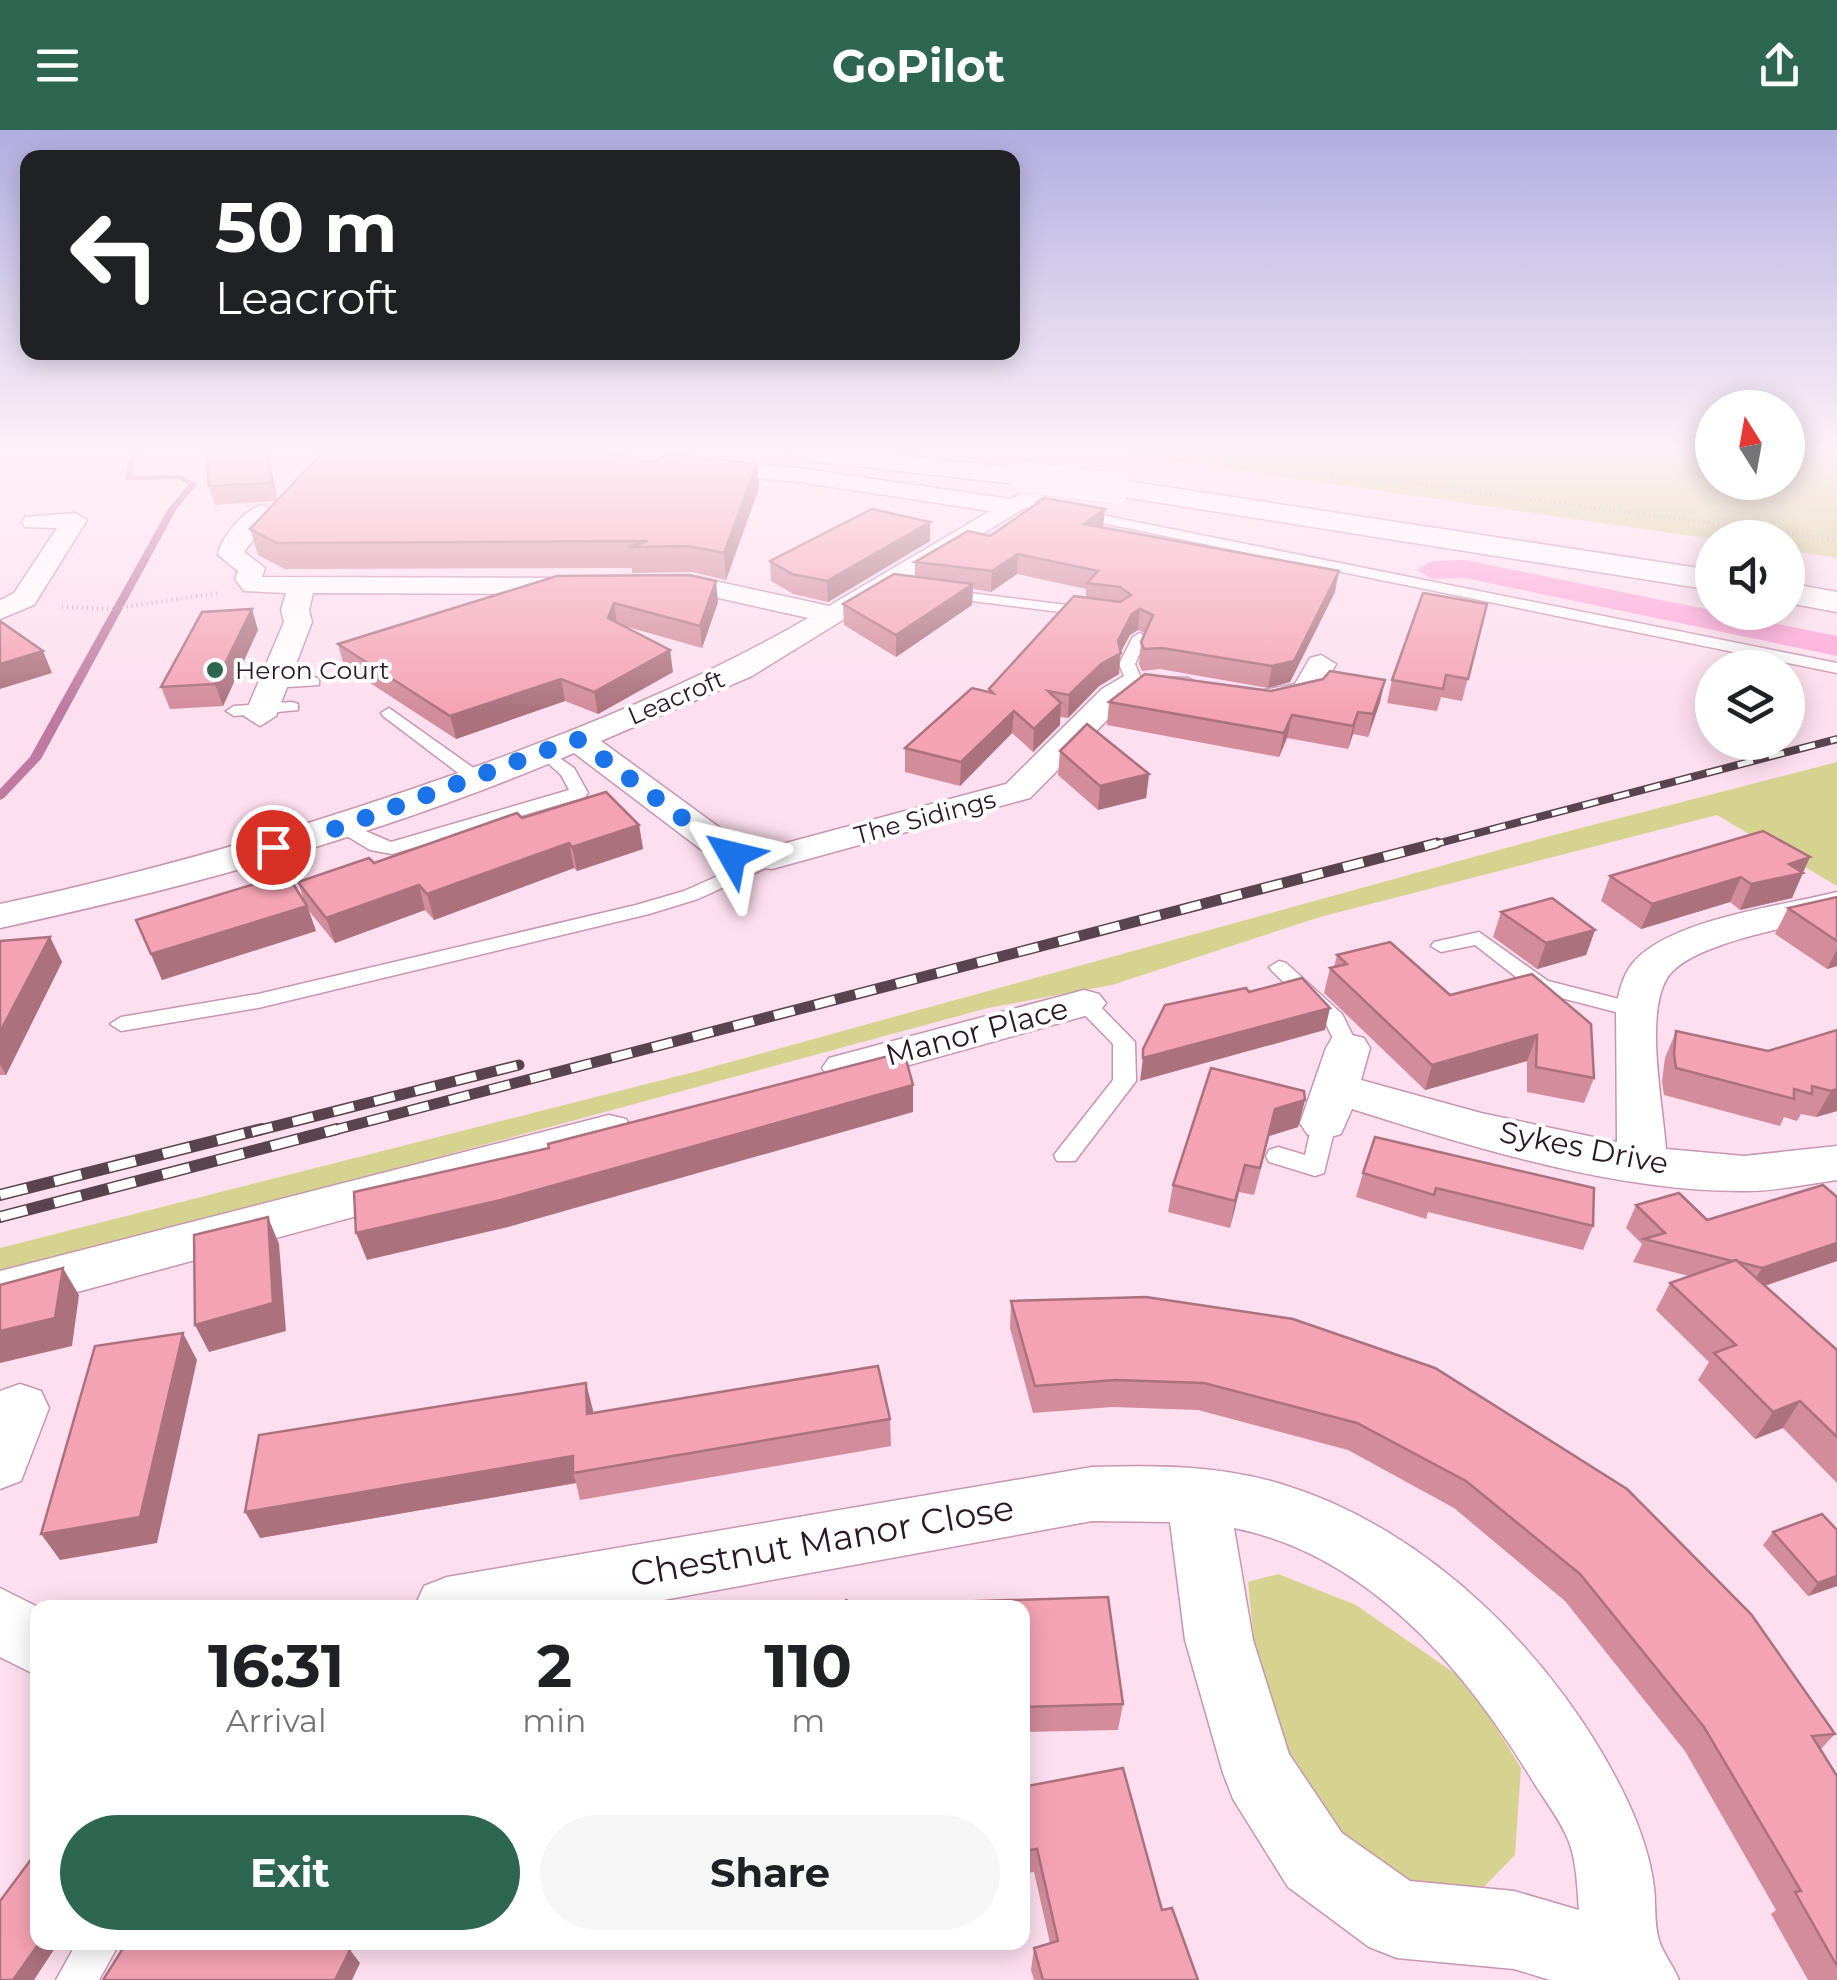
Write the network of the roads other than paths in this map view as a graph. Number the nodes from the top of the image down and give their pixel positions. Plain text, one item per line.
1 (63, 538) edge
2 (241, 538) edge
3 (959, 538) edge
4 (1247, 538) edge
5 (1457, 538) edge
6 (1537, 538) edge
7 (1695, 564) edge
8 (1695, 577) edge
9 (1805, 583) edge
10 (301, 588) junction
11 (398, 588) junction
12 (1837, 588) edge
13 (433, 589) junction
14 (919, 591) edge
15 (1805, 596) edge
16 (1837, 602) edge
17 (0, 611) edge
18 (418, 613) dead end
19 (1100, 613) edge
20 (383, 615) dead end
21 (833, 616) junction
22 (1140, 637) edge
23 (1837, 668) edge
24 (1328, 672) edge
25 (314, 682) dead end
26 (1135, 683) junction
27 (264, 705) joint
28 (389, 713) dead end
29 (577, 739) junction
30 (545, 753) junction
31 (476, 778) junction
32 (341, 827) junction
33 (772, 858) junction
34 (1837, 904) edge
35 (0, 916) edge
36 (1441, 946) dead end
37 (1279, 966) dead end
38 (1084, 1002) joint
39 (1638, 1011) junction
40 (121, 1024) dead end
41 (808, 1078) edge
42 (1336, 1086) junction
43 (656, 1118) edge
44 (1066, 1155) dead end
45 (1278, 1156) dead end
46 (1642, 1161) junction
47 (1837, 1163) edge
48 (0, 1292) edge
49 (20, 1408) dead end
50 (0, 1463) edge
51 (1198, 1496) junction
52 (530, 1600) edge
53 (0, 1619) edge
54 (30, 1639) edge
55 (95, 1950) edge
56 (1630, 1971) edge
57 (76, 1980) edge

1 - 17 street
2 - 10 street
3 - 21 street, Leacroft
4 - 23 lane
5 - 8 highway
6 - 7 highway
9 - 12 highway
10 - 11 street
10 - 27 street
11 - 13 street
11 - 20 street
13 - 18 street
13 - 21 street
14 - 19 lane
15 - 16 highway
21 - 29 street, Leacroft
22 - 26 lane
24 - 26 street
25 - 27 lane
26 - 33 street, The Sidings
28 - 31 lane
29 - 30 street, Leacroft
29 - 33 street, The Sidings
30 - 31 street, Leacroft
30 - 32 lane
31 - 32 street, Leacroft
32 - 35 street, Leacroft
33 - 40 lane
34 - 39 street
36 - 39 lane
37 - 42 lane
38 - 41 street, Manor Place
38 - 44 lane
39 - 46 street
42 - 45 lane
42 - 46 street, Sykes Drive
43 - 48 street
46 - 47 street, Sykes Drive
49 - 50 street
51 - 52 street, Chestnut Manor Close
51 - 56 street, Chestnut Manor Close
51 - 56 street, Chestnut Manor Close
53 - 54 street
55 - 57 lane

